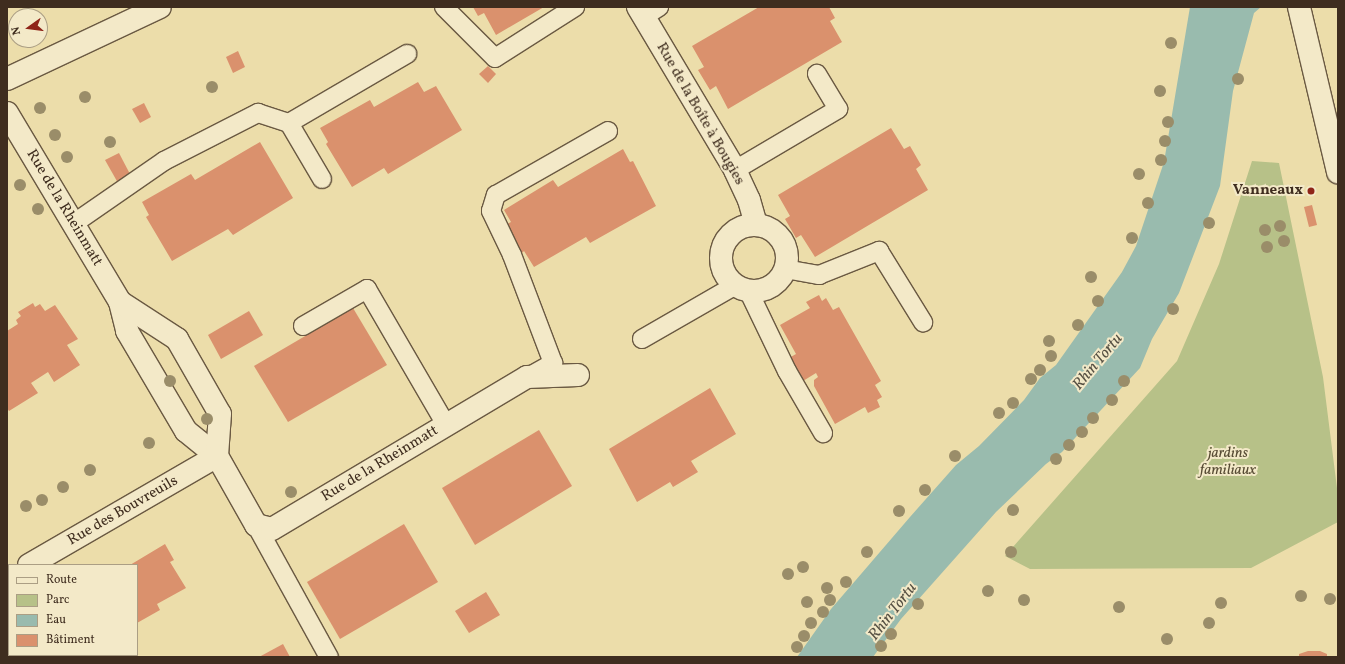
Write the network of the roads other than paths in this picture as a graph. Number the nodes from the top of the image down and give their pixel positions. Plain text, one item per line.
1 (160, 7) edge
2 (444, 7) edge
3 (575, 7) edge
4 (1299, 7) edge
5 (647, 10) edge
6 (407, 54) dead end
7 (817, 74) dead end
8 (7, 79) edge
9 (7, 113) edge
10 (289, 123) junction
11 (608, 131) dead end
12 (735, 170) junction
13 (1338, 172) edge
14 (322, 179) dead end
15 (73, 224) junction
16 (756, 225) junction
17 (785, 269) junction
18 (742, 288) junction
19 (120, 302) junction
20 (922, 322) dead end
21 (303, 326) dead end
22 (642, 339) dead end
23 (578, 375) dead end
24 (527, 377) junction
25 (446, 425) junction
26 (823, 433) dead end
27 (217, 456) junction
28 (256, 525) junction
29 (31, 564) edge
30 (329, 657) edge

1 - 8 street
2 - 3 lane
4 - 13 street
5 - 12 street, Rue de la Boîte à Bougies
6 - 10 lane
7 - 12 lane
9 - 15 street, Rue de la Rheinmatt
10 - 14 lane
10 - 15 lane
11 - 24 lane
12 - 16 street, Rue de la Boîte à Bougies
15 - 19 street, Rue de la Rheinmatt
16 - 17 street
16 - 18 street
17 - 18 street
17 - 20 lane
18 - 22 lane
18 - 26 lane
19 - 27 street, Rue de la Rheinmatt
19 - 27 street, Rue de la Rheinmatt
21 - 25 lane
23 - 24 street, Rue de la Rheinmatt
24 - 25 street, Rue de la Rheinmatt
25 - 28 street, Rue de la Rheinmatt
27 - 28 street, Rue de la Rheinmatt
27 - 29 street, Rue des Bouvreuils
28 - 30 lane

